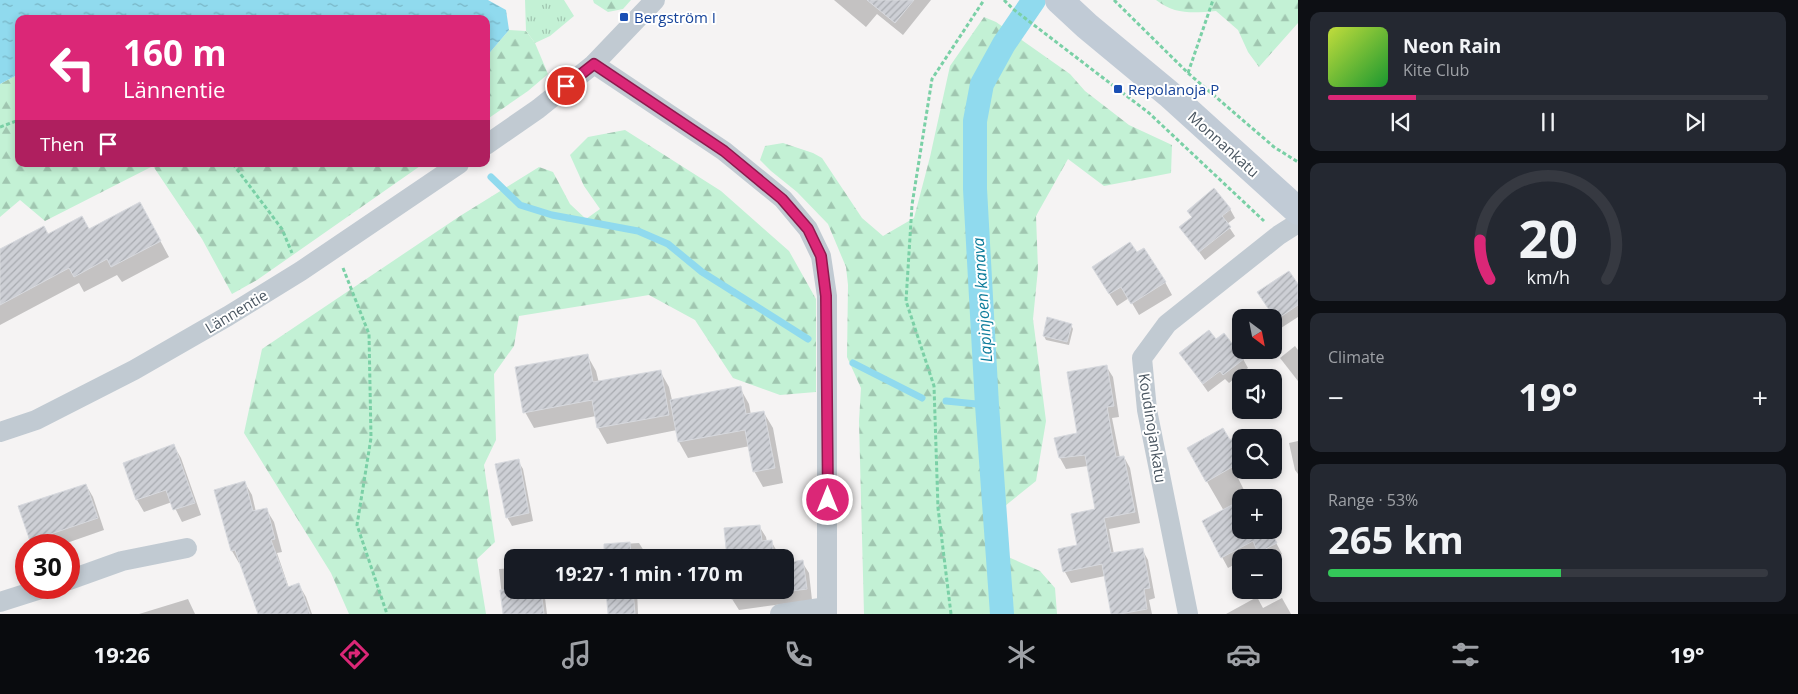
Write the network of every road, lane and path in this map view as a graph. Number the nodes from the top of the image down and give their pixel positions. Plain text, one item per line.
1 (655, 0) edge
2 (984, 0) edge
3 (1004, 0) edge
4 (1059, 0) edge
5 (1114, 0) edge
6 (1213, 0) edge
7 (594, 64) junction
8 (1188, 73) junction
9 (15, 121) edge
10 (0, 127) edge
11 (490, 142) edge
12 (1298, 162) edge
13 (235, 167) edge
14 (455, 167) edge
15 (1298, 211) edge
16 (1298, 223) edge
17 (1279, 235) junction
18 (335, 247) junction
19 (301, 271) junction
20 (0, 432) edge
21 (188, 548) dead end
22 (80, 576) edge
23 (15, 597) edge
24 (0, 602) edge
25 (827, 611) edge
26 (387, 614) edge
27 (780, 614) edge
28 (951, 614) edge
29 (1188, 614) edge

1 - 7 street
2 - 28 path
3 - 17 path
4 - 15 main road, Monnankatu
5 - 8 path
6 - 8 path
7 - 11 street
7 - 25 street
8 - 12 path
9 - 10 path
13 - 19 path
14 - 18 street, Lännentie
16 - 17 street, Koudinojankatu
17 - 29 street, Koudinojankatu
18 - 19 street, Lännentie
18 - 26 path
19 - 20 street, Lännentie
21 - 22 street
23 - 24 street
25 - 27 street

